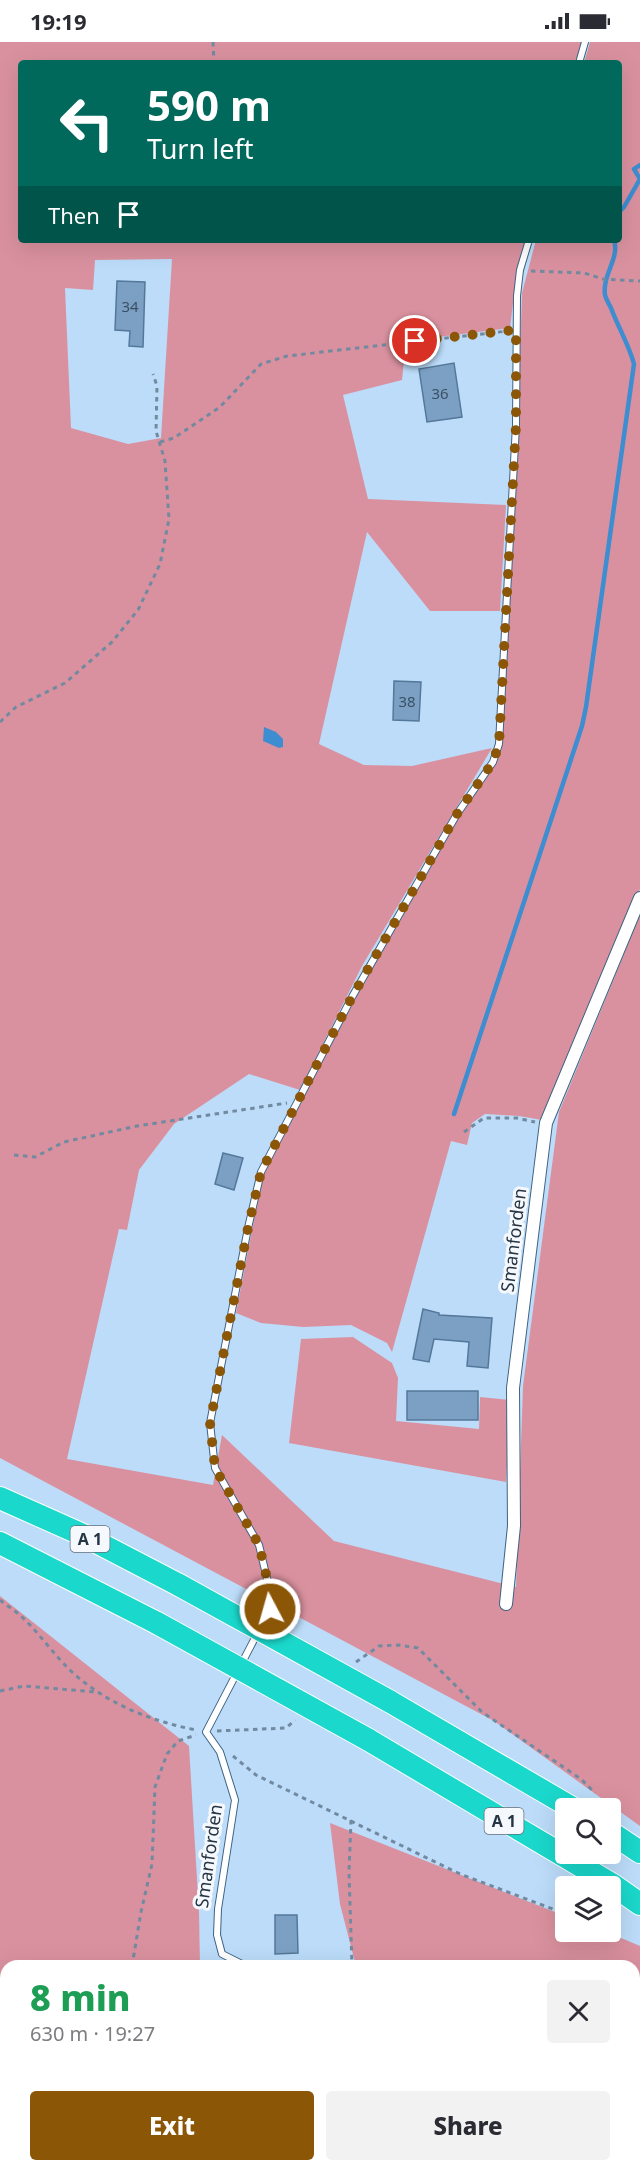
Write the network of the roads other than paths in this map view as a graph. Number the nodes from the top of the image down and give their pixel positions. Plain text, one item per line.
1 (585, 42) edge
2 (580, 60) edge
3 (528, 243) edge
4 (640, 898) edge
5 (0, 1498) edge
6 (0, 1543) edge
7 (506, 1604) dead end
8 (555, 1798) edge
9 (621, 1839) edge
10 (640, 1852) edge
11 (640, 1904) edge
12 (234, 1960) edge

1 - 2 lane
3 - 12 lane, Smanforden
4 - 7 street, Smanforden
5 - 8 highway, A 1, bridge
6 - 11 highway, A 1, bridge
9 - 10 highway

